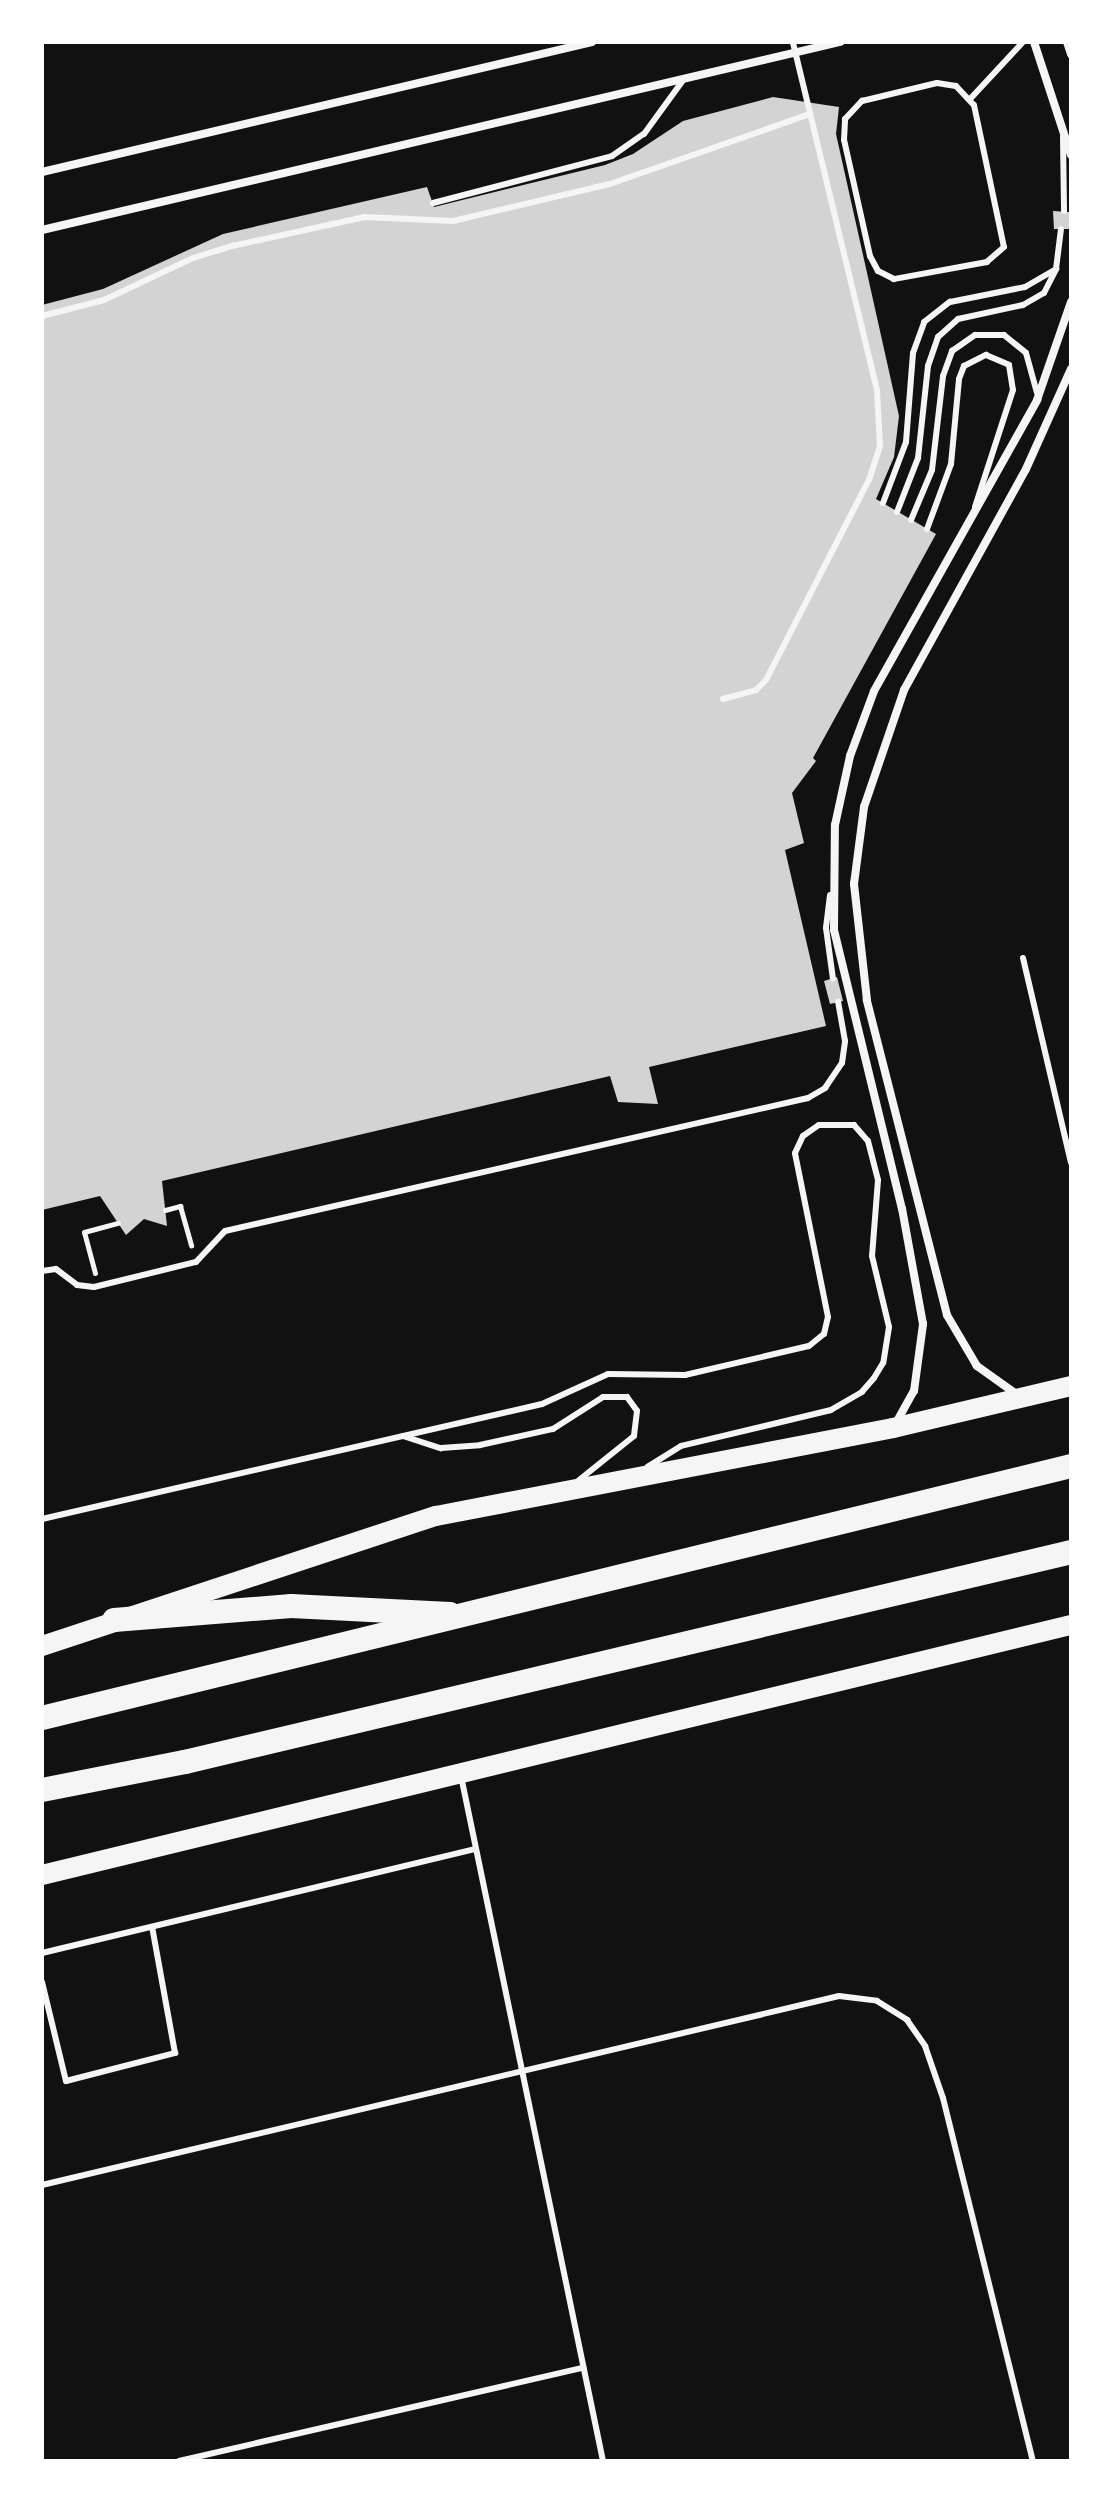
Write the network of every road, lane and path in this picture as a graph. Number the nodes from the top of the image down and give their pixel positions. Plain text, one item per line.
1 (592, 42) edge
2 (793, 42) edge
3 (840, 42) edge
4 (1023, 42) edge
5 (1034, 42) edge
6 (1067, 42) edge
7 (796, 52) junction
8 (1071, 54) edge
9 (685, 78) junction
10 (971, 98) junction
11 (1059, 110) junction
12 (810, 114) junction
13 (1071, 155) edge
14 (42, 172) edge
15 (433, 203) dead end
16 (1064, 211) dead end
17 (1061, 229) dead end
18 (42, 230) edge
19 (1056, 269) junction
20 (1071, 302) edge
21 (42, 316) edge
22 (1071, 369) edge
23 (1037, 400) junction
24 (883, 503) dead end
25 (897, 512) dead end
26 (911, 520) dead end
27 (972, 520) junction
28 (927, 529) dead end
29 (723, 699) dead end
30 (830, 895) junction
31 (1023, 958) dead end
32 (833, 979) dead end
33 (838, 1002) dead end
34 (1071, 1162) edge
35 (165, 1210) dead end
36 (118, 1223) dead end
37 (196, 1262) junction
38 (42, 1271) edge
39 (98, 1286) junction
40 (1071, 1386) edge
41 (1023, 1399) junction
42 (893, 1428) junction
43 (403, 1436) junction
44 (1071, 1466) edge
45 (633, 1480) junction
46 (567, 1490) junction
47 (42, 1519) edge
48 (1071, 1552) edge
49 (468, 1616) junction
50 (114, 1620) junction
51 (1071, 1625) edge
52 (42, 1646) edge
53 (42, 1718) edge
54 (461, 1776) junction
55 (42, 1790) edge
56 (476, 1849) junction
57 (42, 1875) edge
58 (152, 1927) junction
59 (42, 1953) edge
60 (42, 1982) edge
61 (520, 2069) junction
62 (42, 2185) edge
63 (583, 2368) junction
64 (179, 2461) edge
65 (603, 2461) edge
66 (1033, 2461) edge

1 - 14 street
2 - 7 lane
3 - 7 street
4 - 10 lane
5 - 11 street
6 - 8 street
7 - 9 street
7 - 12 lane
9 - 15 lane
9 - 18 street
10 - 10 lane
11 - 13 street
11 - 16 lane
12 - 21 lane
12 - 29 lane
17 - 19 lane
19 - 24 lane
19 - 25 lane
20 - 23 street
22 - 41 street
23 - 26 lane
23 - 27 street
27 - 28 lane
27 - 30 street
30 - 32 lane
30 - 42 street
31 - 34 lane
33 - 37 lane
35 - 37 path
36 - 39 path
37 - 39 lane
38 - 39 lane
40 - 41 main road
41 - 42 main road
42 - 45 main road
43 - 45 lane
43 - 46 lane
43 - 47 lane
44 - 49 highway
45 - 46 main road
46 - 50 main road
48 - 55 highway
49 - 50 highway
49 - 53 highway
50 - 52 main road
51 - 54 main road
54 - 56 lane
54 - 57 main road
56 - 58 lane
56 - 61 lane
58 - 59 lane
58 - 60 lane
61 - 62 lane
61 - 63 lane
61 - 66 lane
63 - 64 lane
63 - 65 lane

